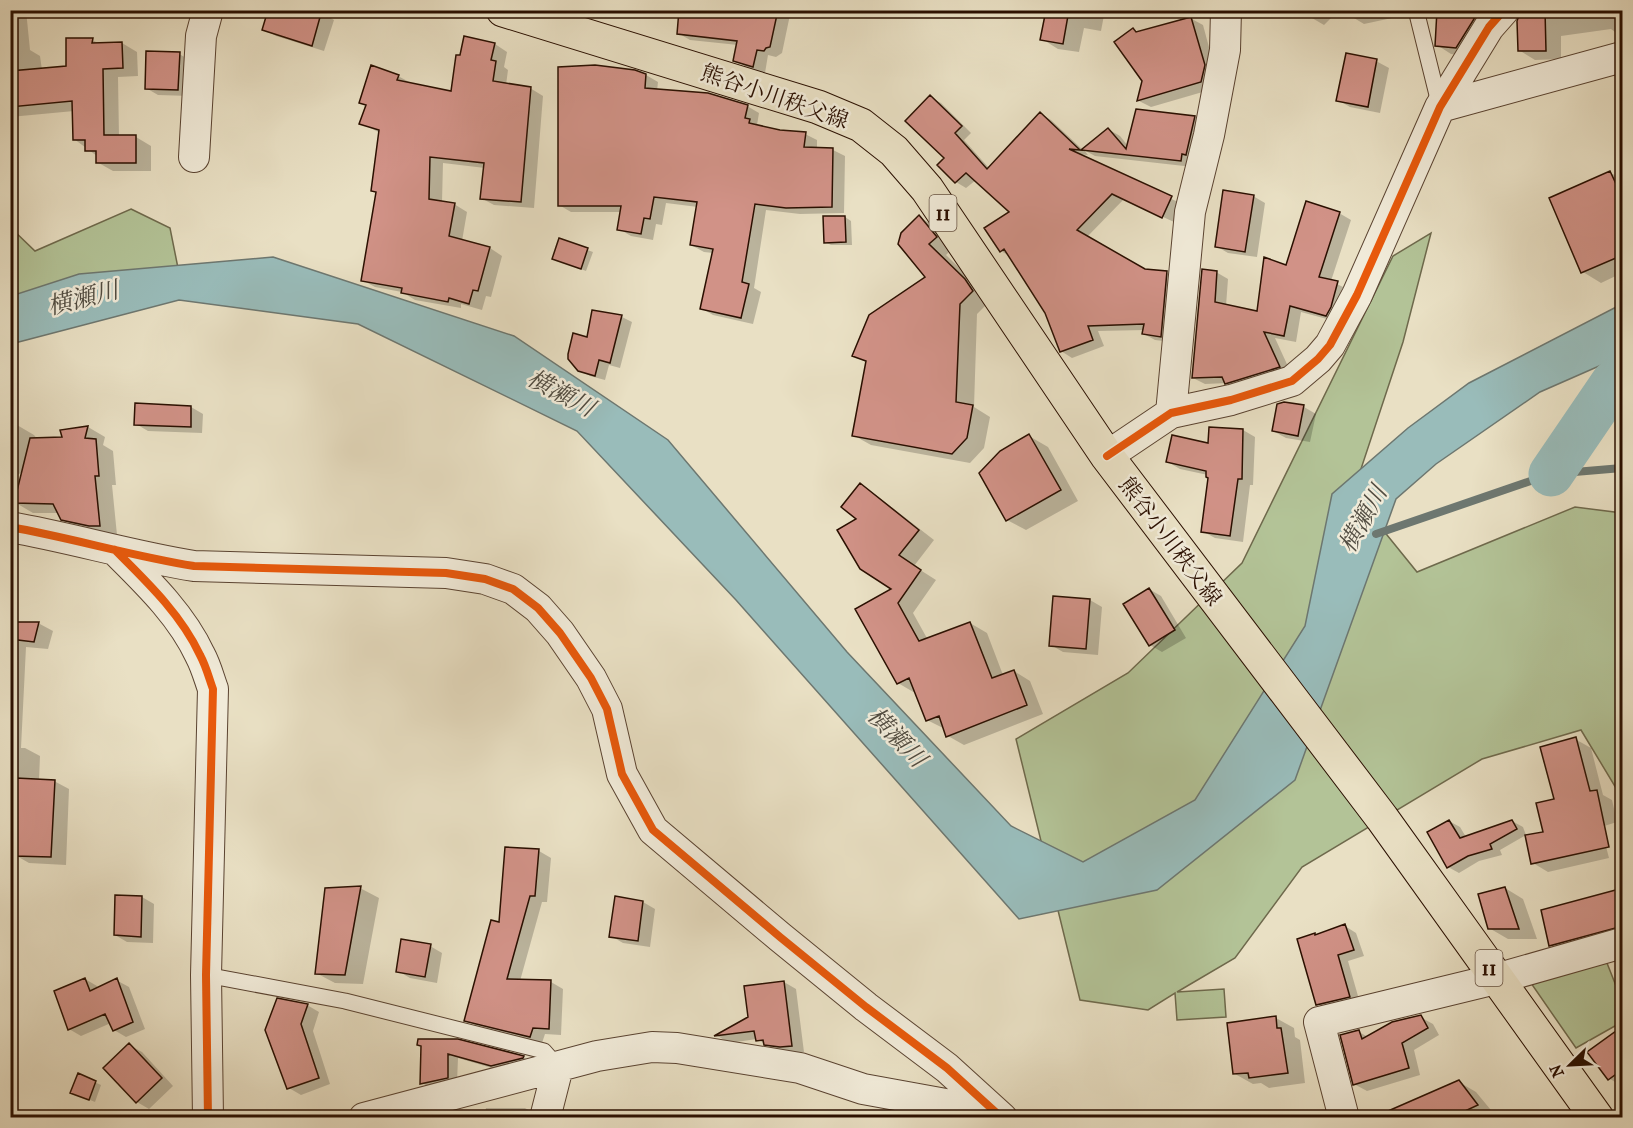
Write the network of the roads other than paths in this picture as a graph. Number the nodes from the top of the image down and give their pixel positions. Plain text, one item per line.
1 (208, 10) edge
2 (504, 10) edge
3 (1226, 10) edge
4 (1416, 10) edge
5 (1504, 10) edge
6 (1623, 57) edge
7 (1440, 107) junction
8 (194, 157) dead end
9 (1171, 413) junction
10 (1107, 456) junction
11 (10, 528) edge
12 (115, 550) junction
13 (1623, 943) edge
14 (206, 975) junction
15 (1496, 980) junction
16 (558, 1067) junction
17 (999, 1115) edge
18 (208, 1118) edge
19 (364, 1118) edge
20 (545, 1118) edge
21 (1344, 1118) edge
22 (1597, 1118) edge

1 - 8 street
2 - 10 main road, 熊谷小川秩父線 / 11
3 - 9 street
4 - 7 lane
5 - 7 street
6 - 7 street
7 - 9 street
9 - 10 street
10 - 15 main road, 熊谷小川秩父線 / 11
11 - 12 street
12 - 14 street
12 - 17 street
13 - 15 street
14 - 16 lane
14 - 18 street
15 - 21 street
15 - 22 main road, 熊谷小川秩父線 / 11
16 - 17 street
16 - 19 street
16 - 20 street

